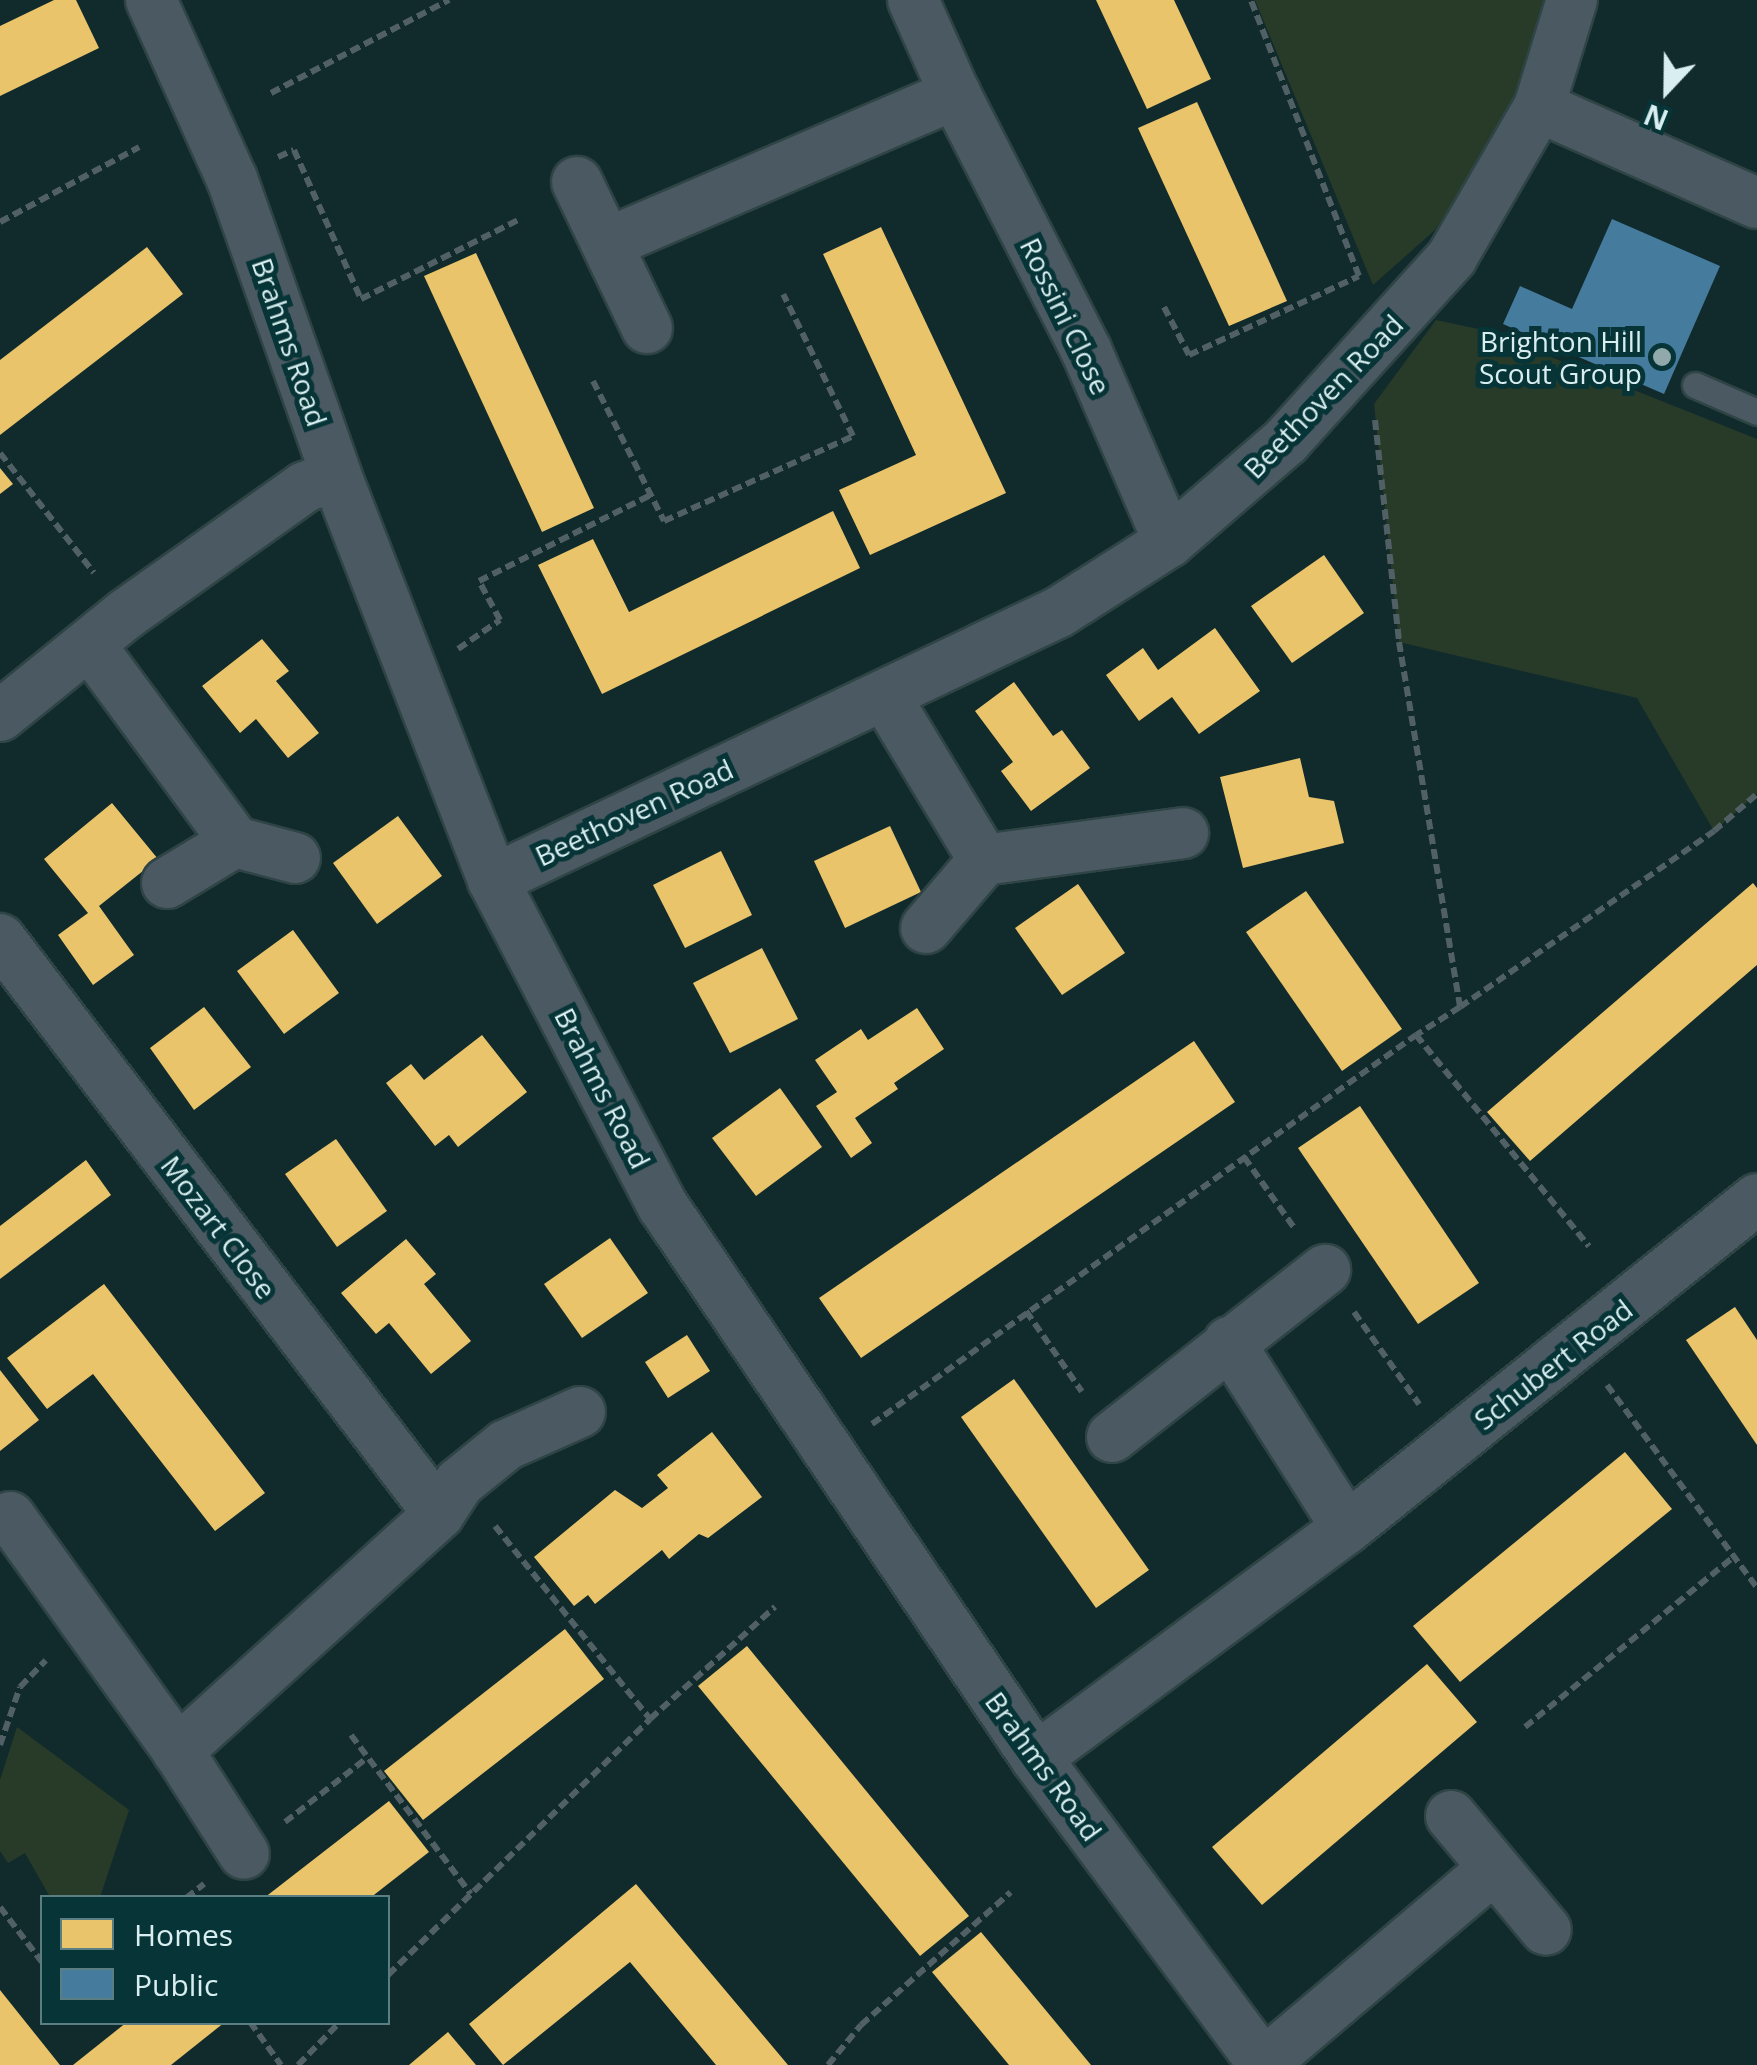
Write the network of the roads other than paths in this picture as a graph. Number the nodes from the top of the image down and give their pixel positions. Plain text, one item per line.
1 (151, 0) edge
2 (913, 0) edge
3 (1572, 0) edge
4 (955, 94) junction
5 (1539, 106) junction
6 (577, 182) dead end
7 (1757, 202) edge
8 (608, 243) junction
9 (648, 328) dead end
10 (1695, 385) dead end
11 (1756, 410) edge
12 (336, 476) junction
13 (1169, 542) junction
14 (108, 629) junction
15 (885, 696) junction
16 (0, 716) edge
17 (1183, 832) dead end
18 (235, 842) junction
19 (296, 858) dead end
20 (984, 860) junction
21 (493, 880) junction
22 (167, 883) dead end
23 (926, 928) dead end
24 (0, 939) edge
25 (1757, 1199) edge
26 (1324, 1270) dead end
27 (1230, 1342) junction
28 (580, 1412) dead end
29 (1112, 1437) road end
30 (449, 1498) junction
31 (10, 1517) dead end
32 (1347, 1528) junction
33 (178, 1751) junction
34 (1036, 1758) junction
35 (1451, 1816) dead end
36 (244, 1854) dead end
37 (1494, 1868) junction
38 (1546, 1930) dead end
39 (1262, 2065) edge

1 - 12 street, Brahms Road
2 - 4 street, Rossini Close
3 - 5 street, Beethoven Road
4 - 8 street
4 - 13 street, Rossini Close
5 - 7 street
5 - 13 street, Beethoven Road
6 - 8 street
8 - 9 street
10 - 11 lane
12 - 14 street
12 - 21 street, Brahms Road
13 - 15 street, Beethoven Road
14 - 16 street
14 - 18 street
15 - 20 street
15 - 21 street, Beethoven Road
17 - 20 street
18 - 19 street
18 - 22 street
20 - 23 street
21 - 34 street, Brahms Road
24 - 30 street, Mozart Close
25 - 32 street, Schubert Road
26 - 27 street
27 - 29 street
27 - 32 street
28 - 30 street
30 - 33 street
31 - 33 street
32 - 34 street, Schubert Road
33 - 36 street
34 - 39 street, Brahms Road
35 - 37 street
37 - 38 street
37 - 39 street, Brahms Road

